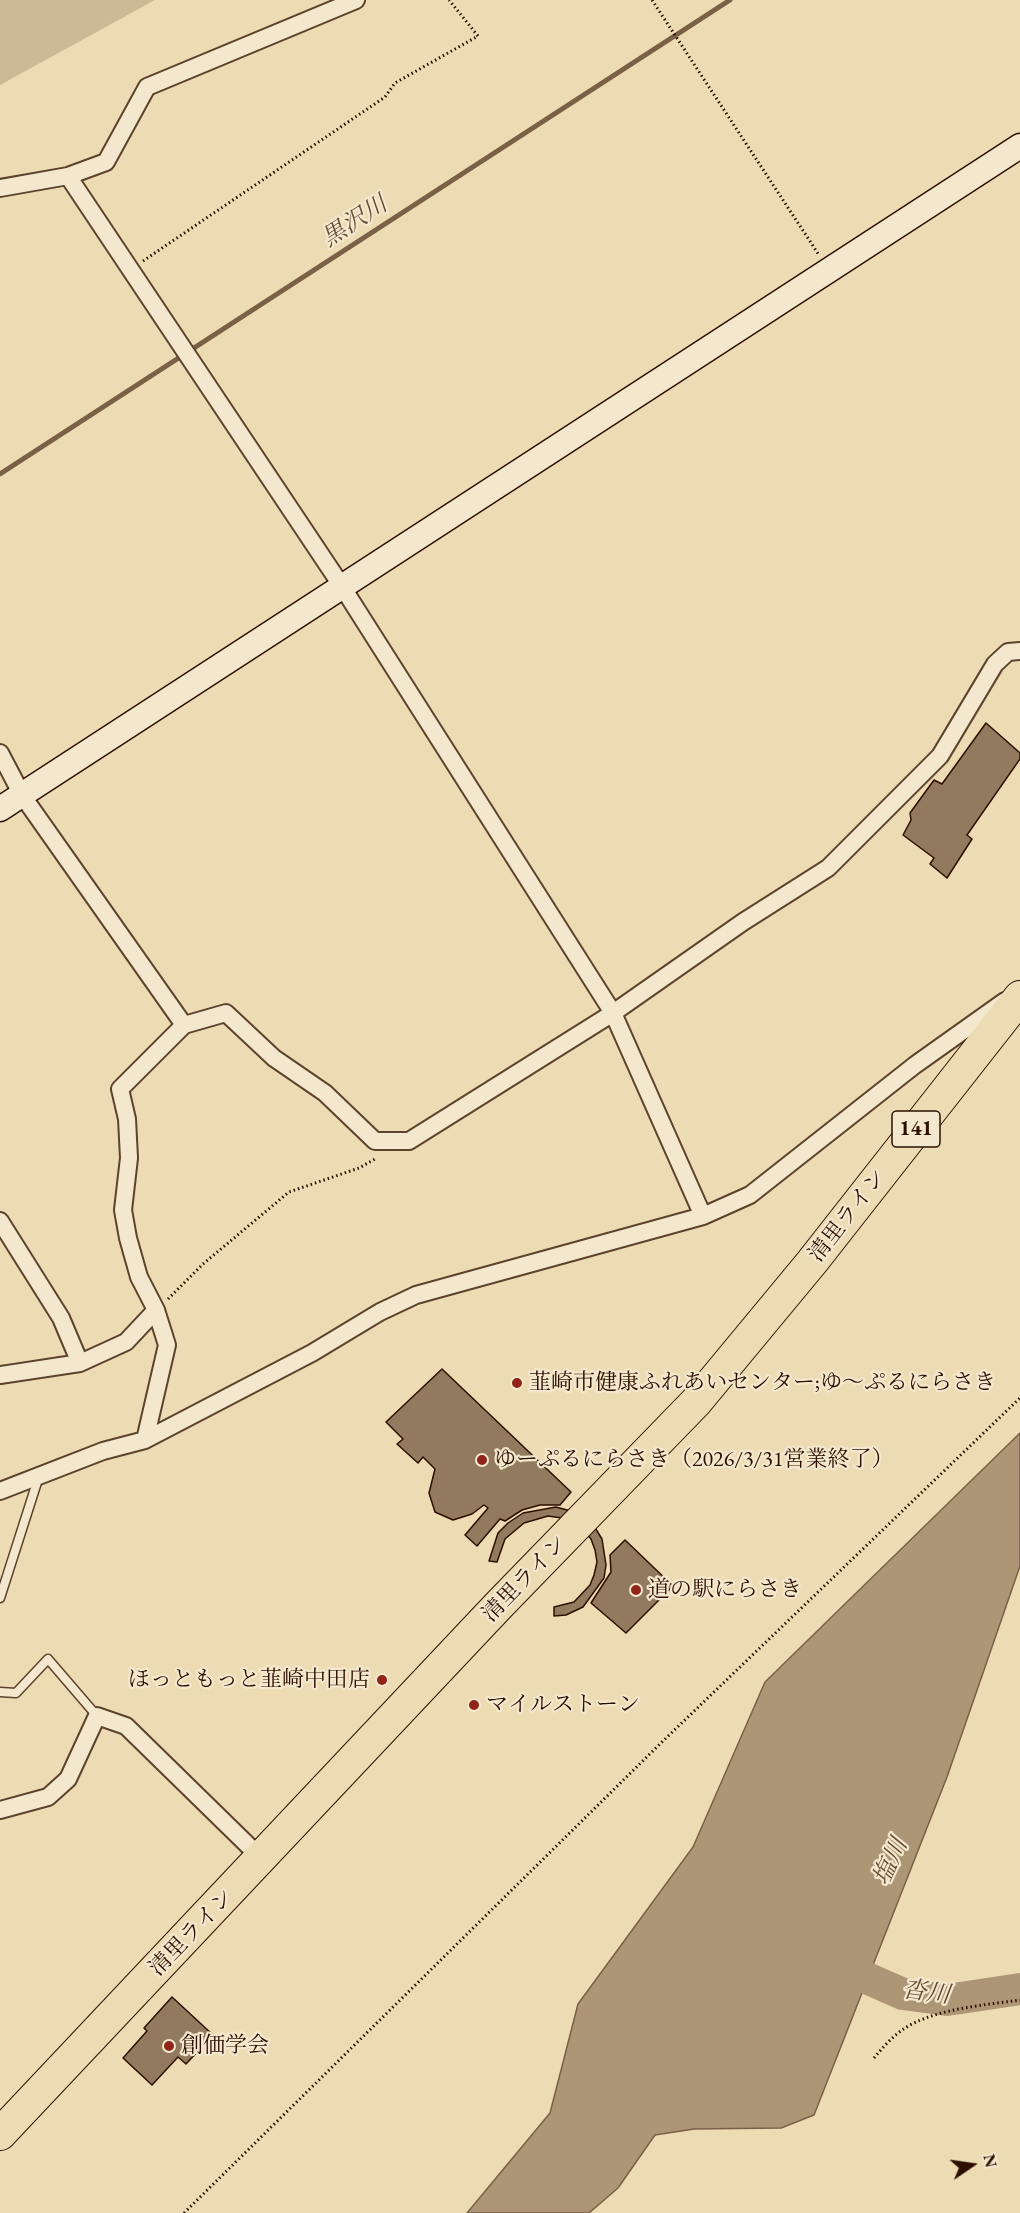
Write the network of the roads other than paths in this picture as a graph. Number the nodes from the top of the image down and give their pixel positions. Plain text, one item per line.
1 (356, 0) edge
2 (1020, 146) edge
3 (68, 176) junction
4 (0, 188) edge
5 (343, 588) junction
6 (1020, 651) edge
7 (0, 753) edge
8 (22, 795) junction
9 (0, 809) edge
10 (1020, 990) edge
11 (1020, 997) edge
12 (613, 1013) junction
13 (184, 1025) junction
14 (703, 1216) junction
15 (0, 1221) edge
16 (156, 1310) junction
17 (80, 1363) junction
18 (0, 1375) edge
19 (145, 1440) junction
20 (39, 1474) junction
21 (0, 1491) edge
22 (0, 1598) edge
23 (0, 1692) edge
24 (97, 1716) junction
25 (0, 1809) edge
26 (262, 1859) junction
27 (0, 2134) edge

1 - 3 street
2 - 5 street
3 - 4 street
3 - 5 street
5 - 8 street
5 - 12 street
6 - 12 street
7 - 8 street
8 - 9 street
8 - 13 street
10 - 14 street
11 - 26 highway, 清里ライン / 141
12 - 13 street
12 - 14 street
13 - 16 street
14 - 19 street
15 - 17 street
16 - 17 street
16 - 19 street
17 - 18 street
19 - 20 street
20 - 21 street
20 - 22 lane
23 - 24 lane
24 - 25 street
24 - 26 street
26 - 27 highway, 清里ライン / 141

